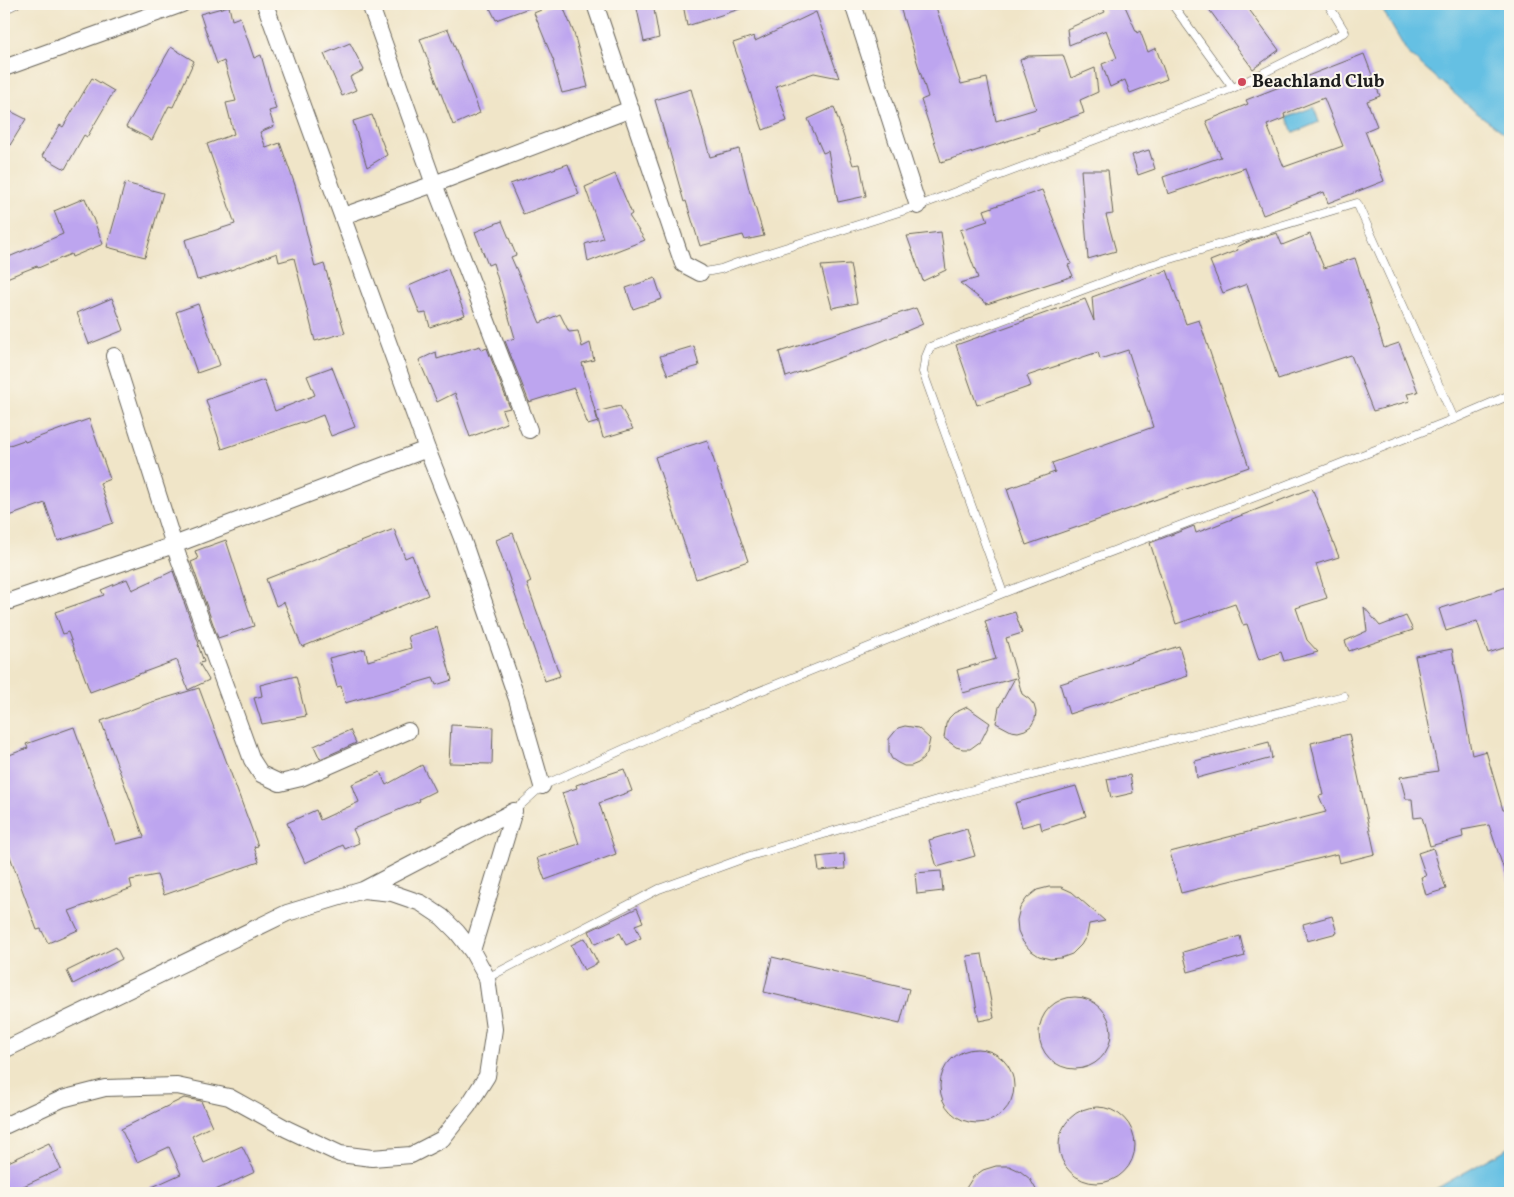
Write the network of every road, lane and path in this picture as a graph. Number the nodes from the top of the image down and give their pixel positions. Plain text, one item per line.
1 (16, 4) edge
2 (182, 4) edge
3 (265, 4) edge
4 (370, 4) edge
5 (595, 4) edge
6 (853, 4) edge
7 (1172, 4) edge
8 (1328, 4) edge
9 (4, 10) edge
10 (4, 68) edge
11 (1233, 88) junction
12 (631, 110) junction
13 (434, 184) junction
14 (918, 206) junction
15 (343, 216) junction
16 (700, 273) joint
17 (114, 356) dead end
18 (1510, 395) edge
19 (1454, 419) junction
20 (528, 430) dead end
21 (426, 449) junction
22 (174, 545) junction
23 (1003, 593) junction
24 (4, 603) edge
25 (1344, 696) dead end
26 (408, 731) dead end
27 (542, 786) junction
28 (514, 811) junction
29 (362, 890) junction
30 (472, 951) junction
31 (487, 978) junction
32 (4, 1050) edge
33 (4, 1126) edge

1 - 9 lane
2 - 10 street
3 - 15 street
4 - 13 street
5 - 12 street
6 - 14 street
7 - 11 lane
8 - 11 lane
11 - 14 lane
12 - 13 street
12 - 16 street
13 - 15 street
13 - 20 street
14 - 16 lane
15 - 21 street
17 - 22 street
18 - 19 lane
19 - 23 lane
19 - 23 lane
21 - 22 street
21 - 27 street
22 - 24 street
22 - 26 street
23 - 27 lane
25 - 31 lane
27 - 28 lane
28 - 29 street
28 - 30 street
29 - 30 street
29 - 32 street
30 - 31 street
31 - 33 street

